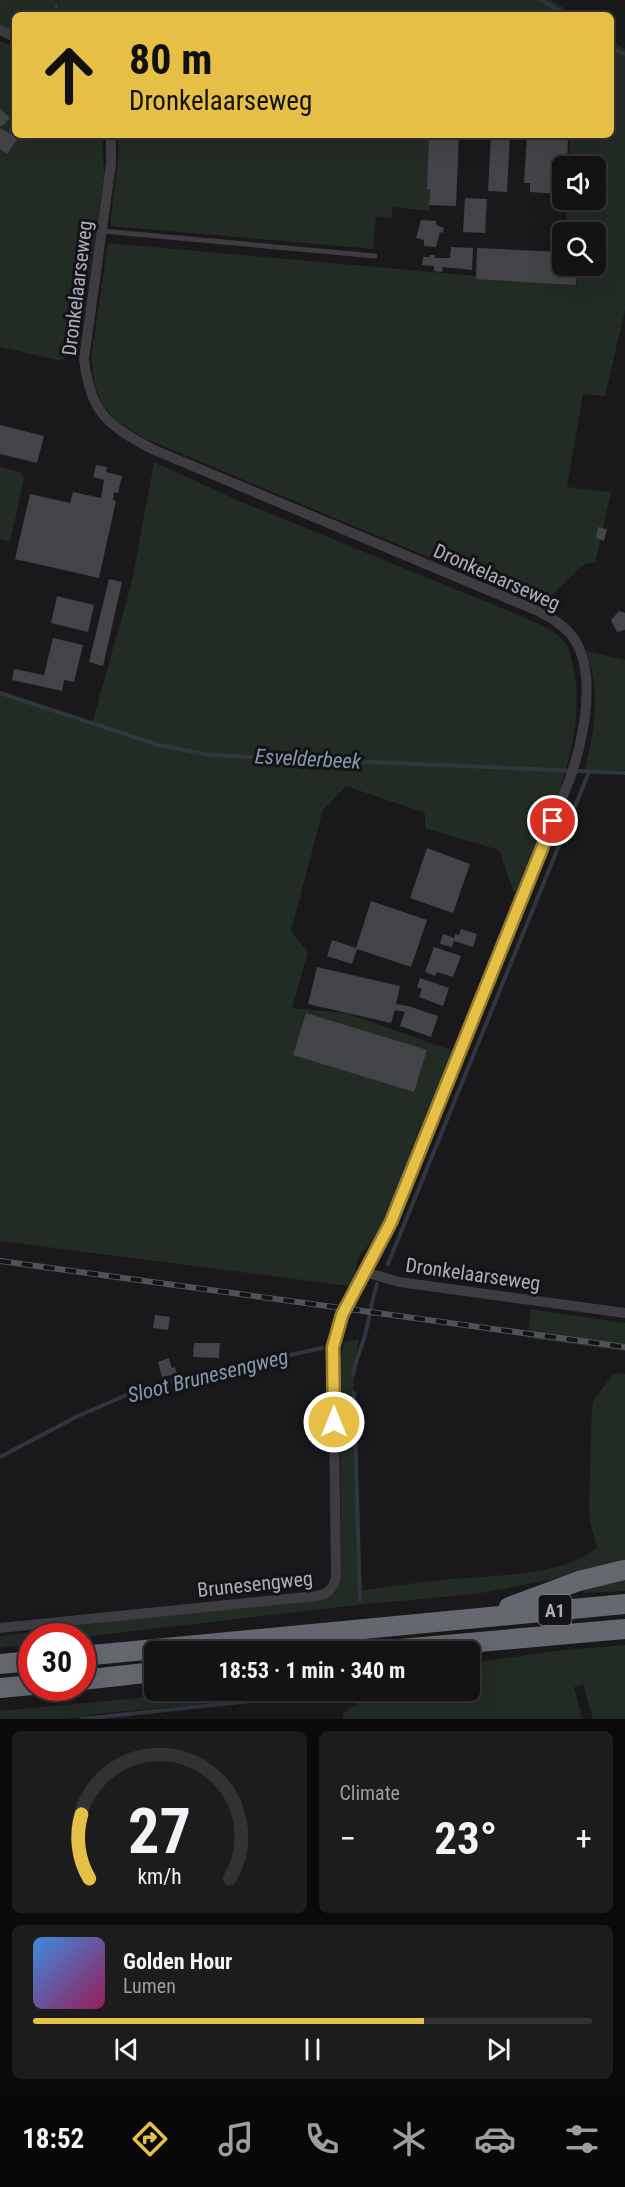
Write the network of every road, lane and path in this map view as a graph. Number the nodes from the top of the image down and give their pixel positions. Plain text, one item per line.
1 (111, 138) edge
2 (102, 231) junction
3 (375, 256) dead end
4 (365, 1272) junction
5 (625, 1313) edge
6 (625, 1570) edge
7 (625, 1604) edge
8 (484, 1616) junction
9 (0, 1628) edge
10 (625, 1629) edge
11 (480, 1642) edge
12 (96, 1655) edge
13 (18, 1662) edge
14 (0, 1664) edge
15 (144, 1673) edge
16 (96, 1678) edge
17 (18, 1686) edge
18 (0, 1688) edge

1 - 2 street, Dronkelaarseweg
2 - 3 lane
2 - 4 street, Dronkelaarseweg
4 - 5 street, Dronkelaarseweg
4 - 9 street, Brunesengweg
6 - 8 highway, A1
7 - 8 highway, A1
8 - 12 highway, A1
10 - 11 highway, A1
13 - 14 highway
15 - 16 highway
17 - 18 highway

